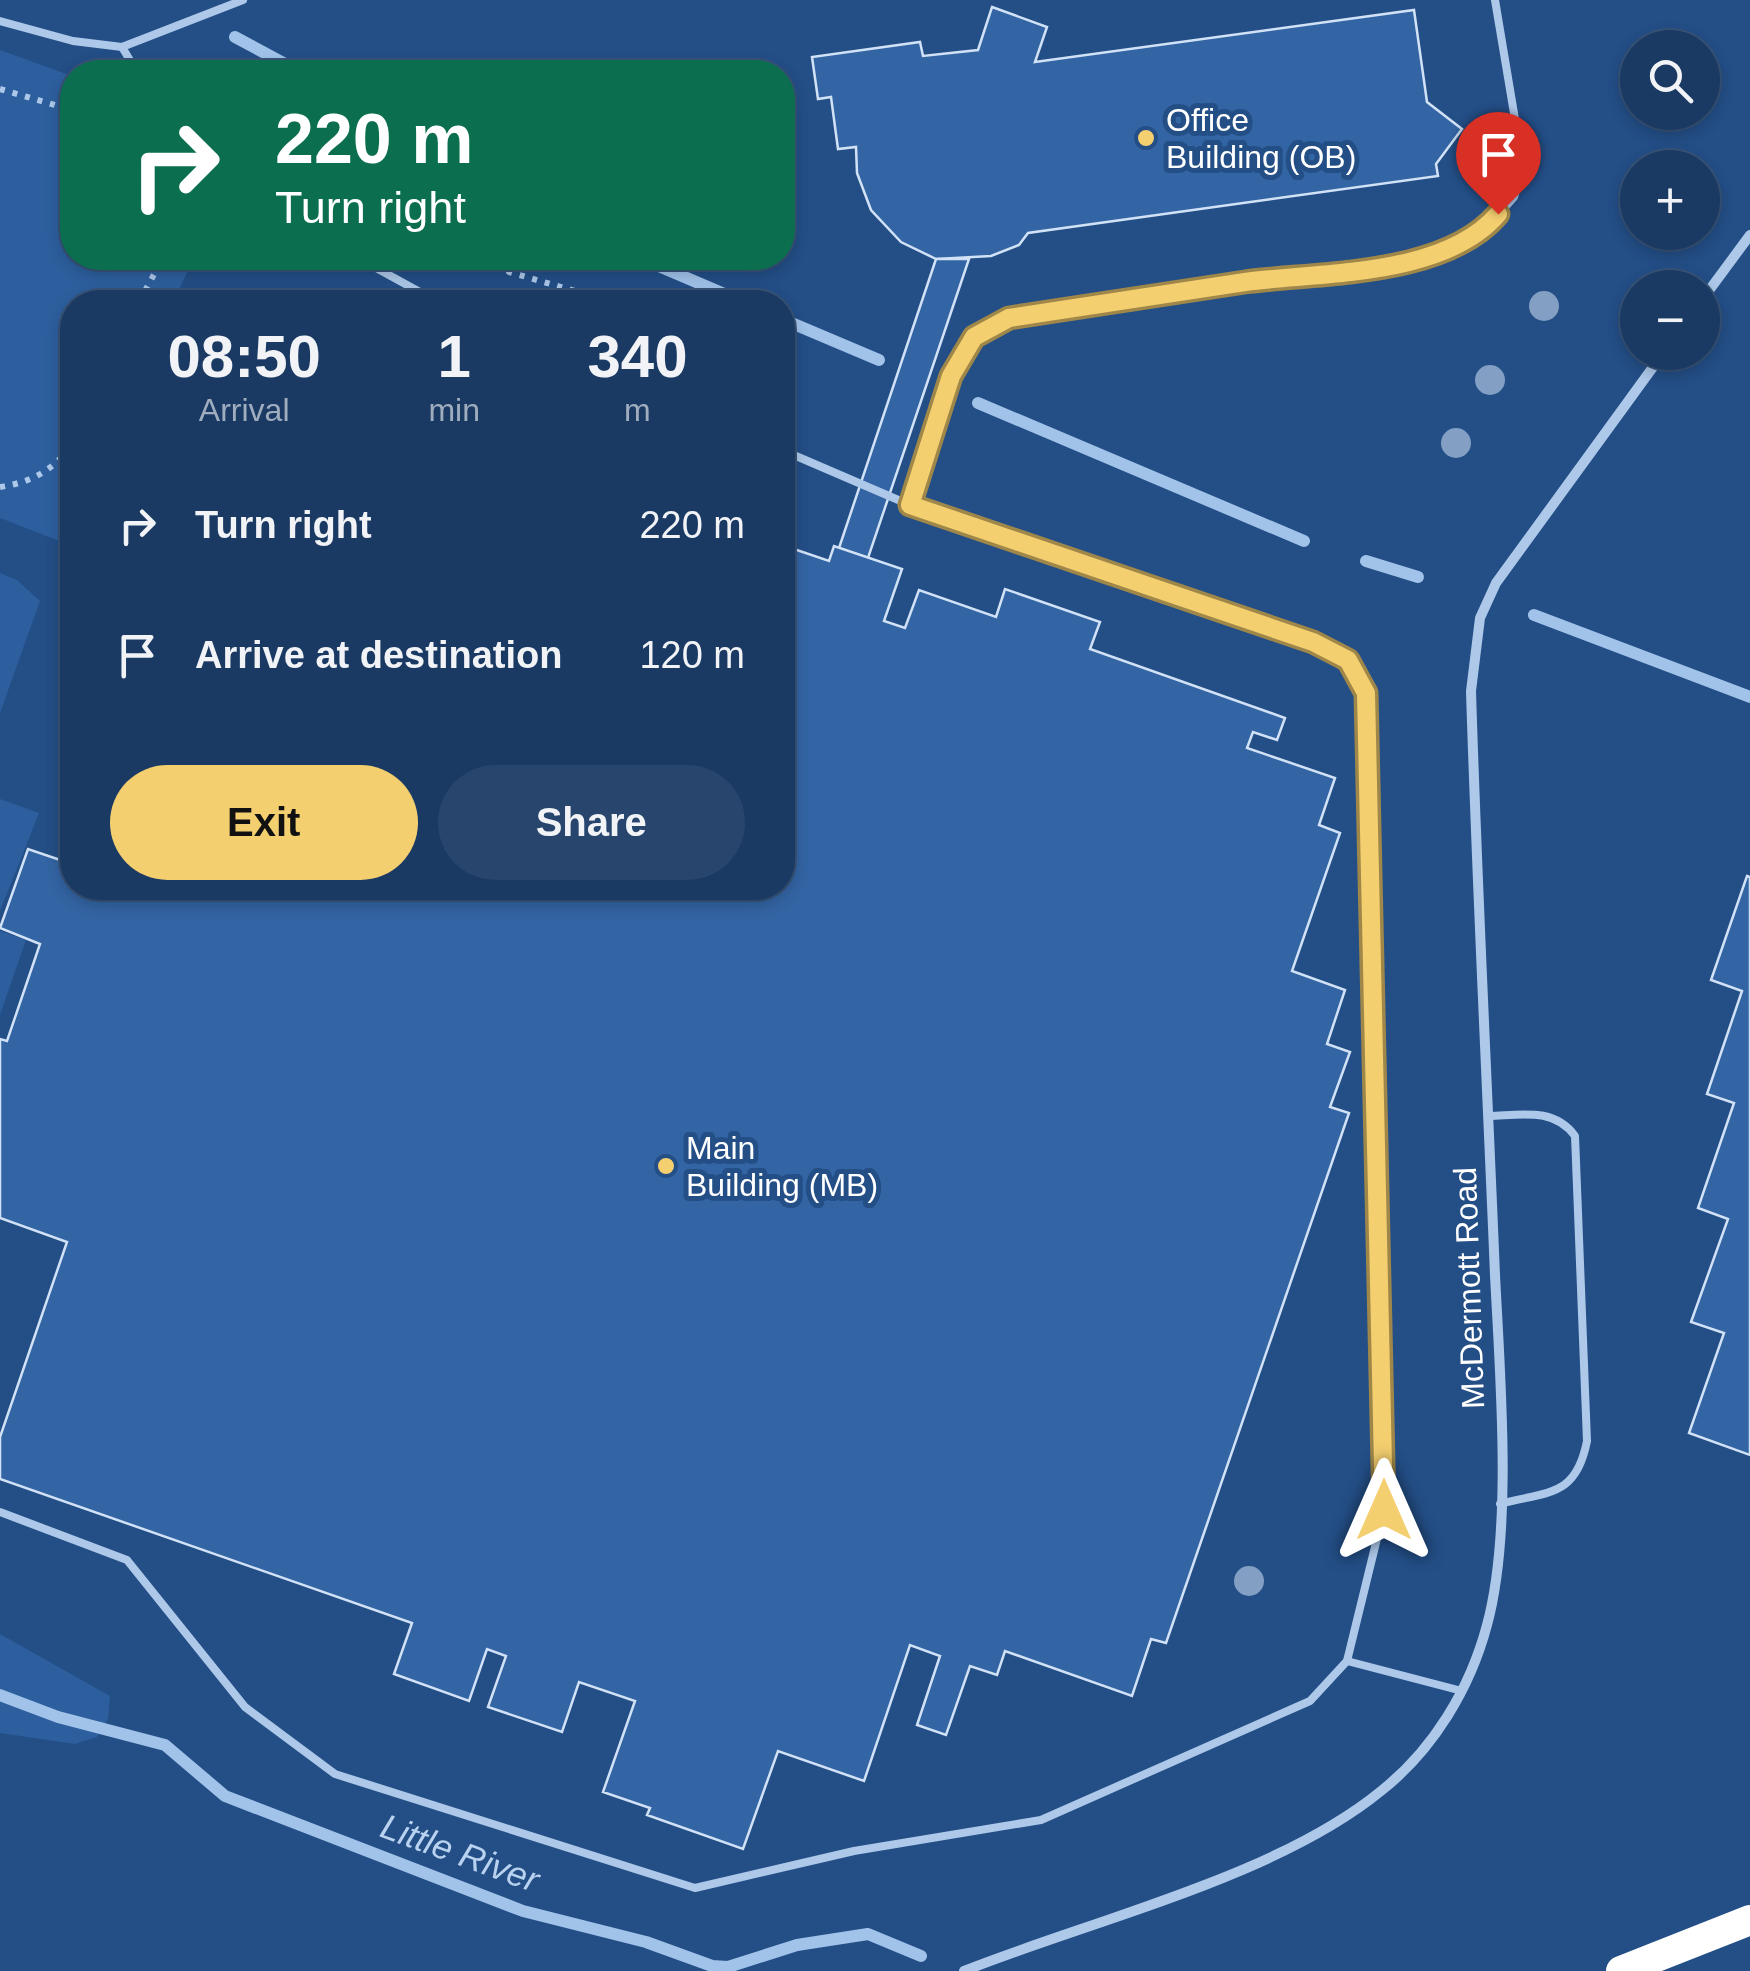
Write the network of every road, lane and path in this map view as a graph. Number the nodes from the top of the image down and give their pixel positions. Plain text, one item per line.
1 (243, 0) edge
2 (1495, 0) edge
3 (0, 22) edge
4 (122, 47) junction
5 (130, 60) edge
6 (0, 90) edge
7 (60, 107) edge
8 (1750, 235) edge
9 (380, 270) edge
10 (510, 270) edge
11 (1720, 276) edge
12 (416, 290) edge
13 (571, 290) edge
14 (1651, 370) edge
15 (795, 456) edge
16 (60, 457) edge
17 (0, 487) edge
18 (910, 505) junction
19 (1489, 1116) junction
20 (1500, 1504) junction
21 (0, 1512) edge
22 (1347, 1661) junction
23 (1462, 1692) junction
24 (1750, 1920) edge
25 (964, 1971) edge
26 (1621, 1971) edge

1 - 4 lane
2 - 18 lane
3 - 4 lane
4 - 5 lane
6 - 7 path
8 - 11 street
9 - 12 lane
10 - 13 path
14 - 19 street, McDermott Road
15 - 18 lane
16 - 17 path
18 - 22 lane
19 - 20 street, McDermott Road
19 - 20 lane
20 - 23 street, McDermott Road
21 - 22 lane
22 - 23 lane
23 - 25 street, McDermott Road
24 - 26 highway

